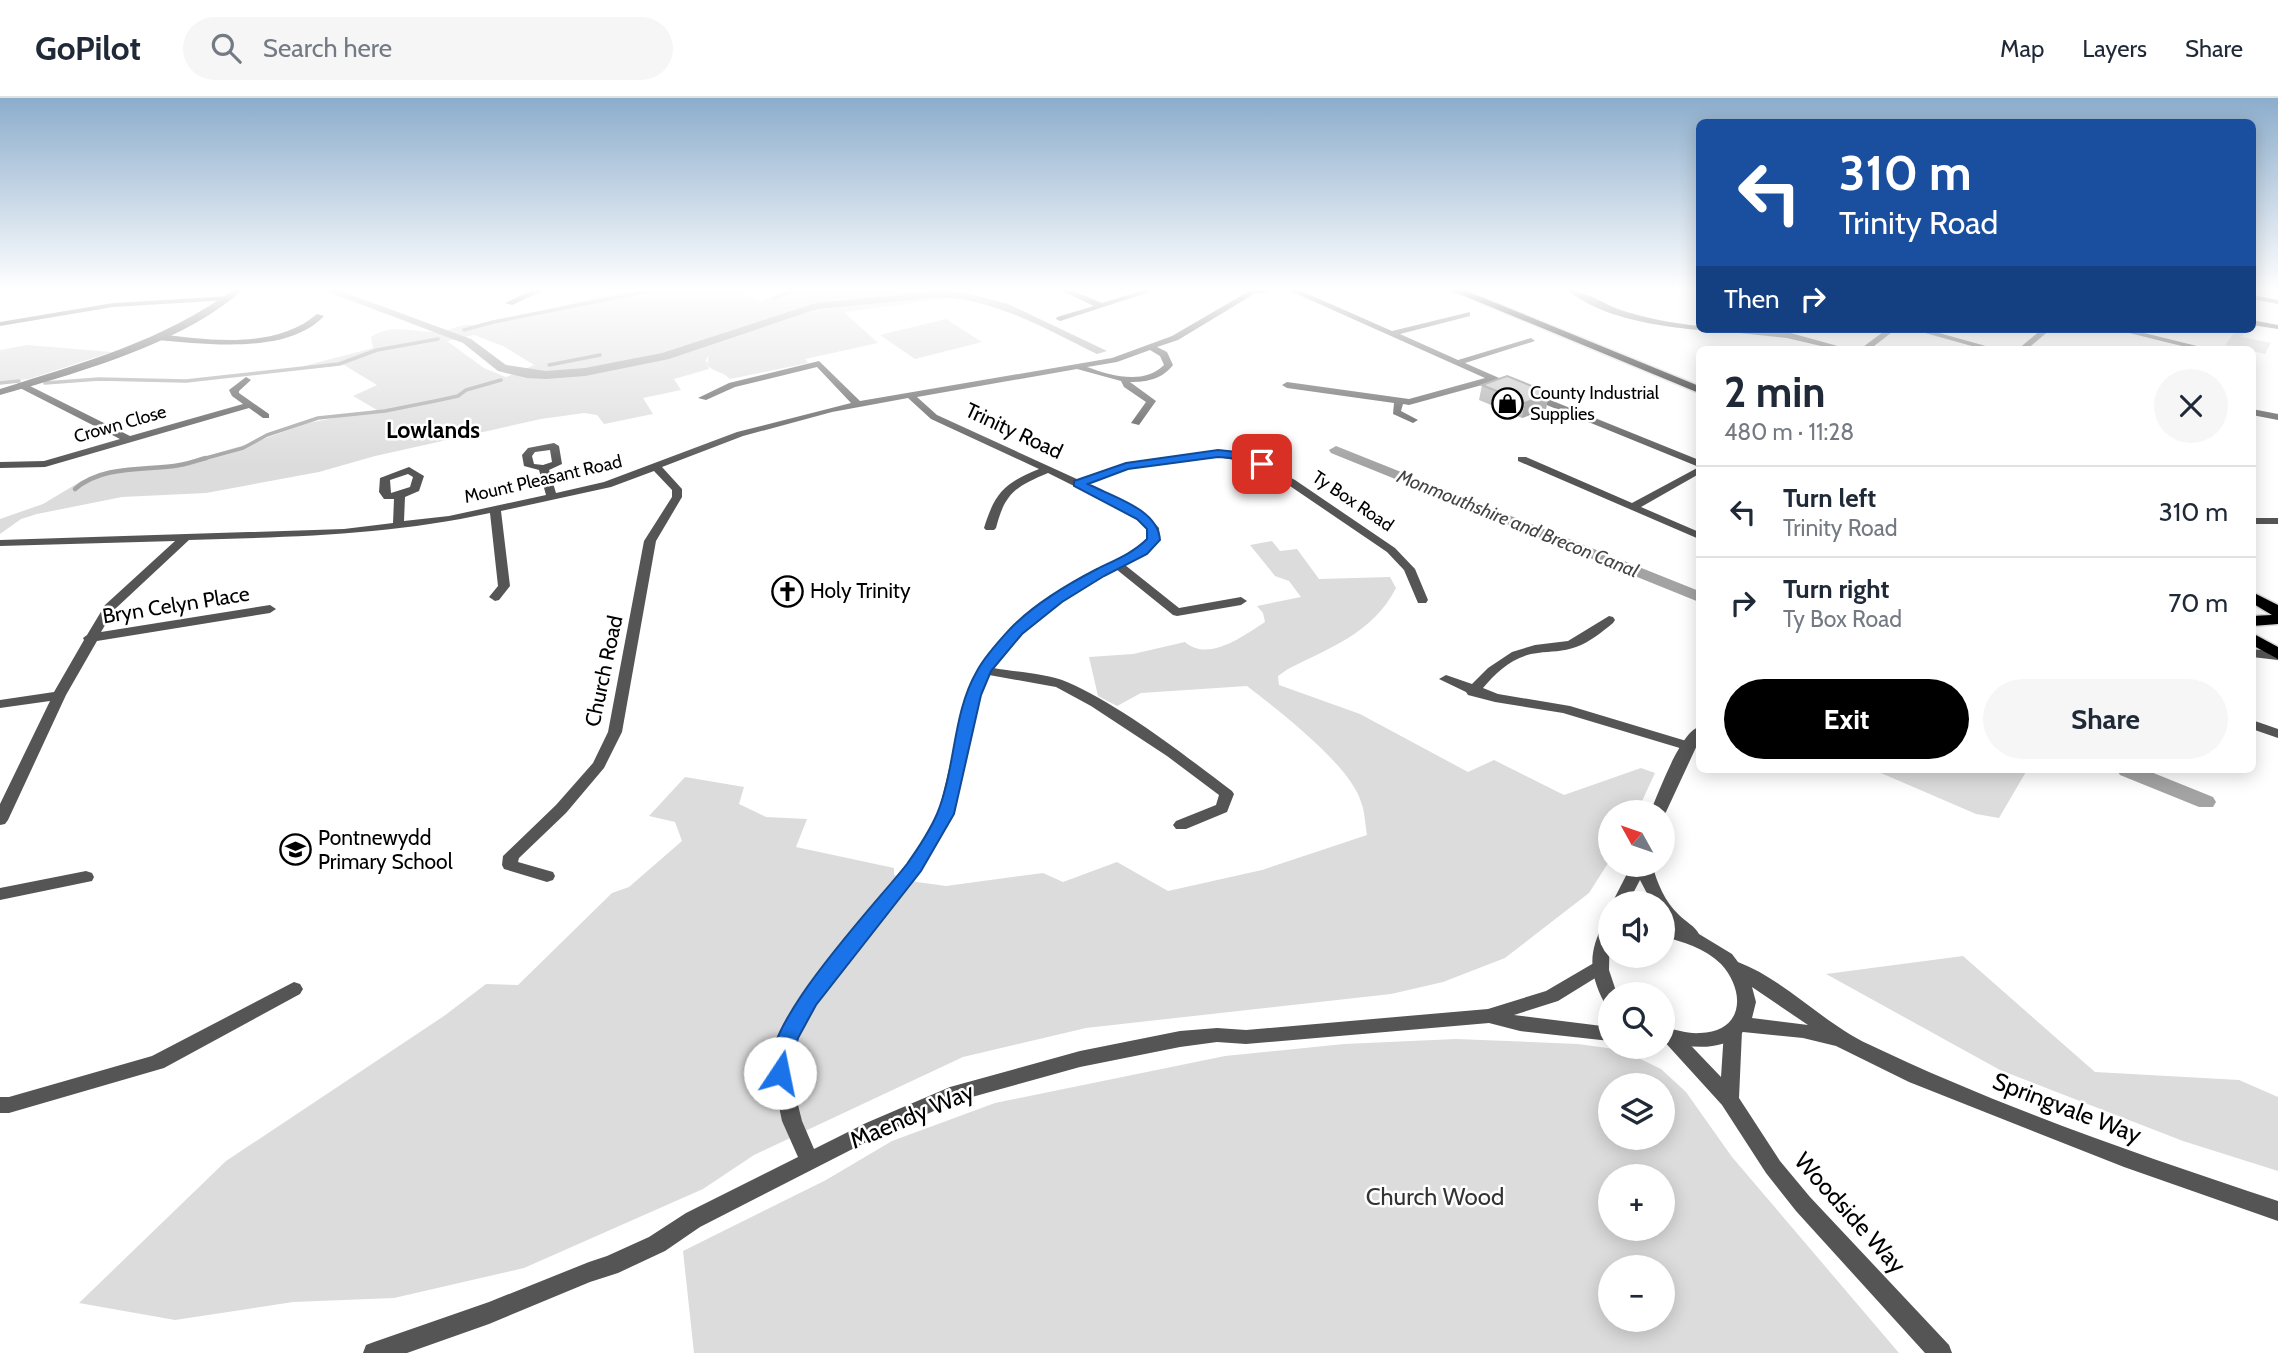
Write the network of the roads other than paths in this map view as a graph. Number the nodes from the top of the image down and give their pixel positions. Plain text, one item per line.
1 (125, 349) edge
2 (1150, 349) edge
3 (1153, 349) edge
4 (1424, 349) edge
5 (1506, 349) edge
6 (1598, 349) edge
7 (1457, 363) junction
8 (1080, 368) junction
9 (1493, 379) junction
10 (246, 380) dead end
11 (1125, 380) junction
12 (21, 385) junction
13 (1287, 385) dead end
14 (1696, 389) edge
15 (0, 392) edge
16 (911, 396) junction
17 (703, 398) dead end
18 (1399, 402) junction
19 (249, 405) junction
20 (858, 405) junction
21 (2256, 413) edge
22 (266, 416) dead end
23 (2278, 417) edge
24 (1413, 420) dead end
25 (1136, 423) dead end
26 (129, 440) junction
27 (1522, 459) dead end
28 (1696, 463) edge
29 (0, 465) edge
30 (656, 467) junction
31 (543, 468) dead end
32 (1048, 469) junction
33 (1696, 472) edge
34 (1078, 484) junction
35 (400, 495) dead end
36 (552, 498) junction
37 (1632, 507) junction
38 (495, 510) junction
39 (2256, 521) edge
40 (2278, 521) edge
41 (398, 527) junction
42 (990, 528) dead end
43 (1696, 535) edge
44 (185, 538) junction
45 (0, 543) edge
46 (1117, 564) junction
47 (495, 597) dead end
48 (2256, 598) edge
49 (1422, 600) dead end
50 (1241, 601) dead end
51 (270, 609) dead end
52 (2278, 612) edge
53 (2278, 619) edge
54 (1609, 620) dead end
55 (2256, 621) edge
56 (89, 638) junction
57 (2256, 641) edge
58 (2256, 653) edge
59 (2278, 655) edge
60 (984, 670) junction
61 (1446, 679) dead end
62 (1473, 692) junction
63 (59, 695) junction
64 (0, 704) edge
65 (2256, 726) edge
66 (2278, 734) edge
67 (1696, 735) edge
68 (1688, 746) junction
69 (1663, 800) edge
70 (0, 820) edge
71 (1181, 825) dead end
72 (547, 876) dead end
73 (86, 877) dead end
74 (0, 894) edge
75 (1675, 921) edge
76 (1675, 934) edge
77 (1699, 940) junction
78 (1598, 968) edge
79 (1736, 968) junction
80 (294, 989) dead end
81 (1488, 1016) junction
82 (1737, 1028) junction
83 (1598, 1033) edge
84 (1675, 1037) edge
85 (1843, 1041) junction
86 (1675, 1044) edge
87 (1729, 1099) junction
88 (0, 1105) edge
89 (810, 1162) junction
90 (2278, 1211) edge
91 (374, 1353) edge
92 (1941, 1353) edge

1 - 12 street
2 - 8 street, Mount Pleasant Road
3 - 11 street
4 - 7 street
5 - 7 street
6 - 14 main road
7 - 9 street
8 - 11 street
8 - 16 street, Mount Pleasant Road
9 - 18 street
9 - 28 street
10 - 19 street
11 - 25 street
12 - 15 street
12 - 26 street
13 - 18 street
16 - 20 street, Mount Pleasant Road
16 - 32 street, Trinity Road
17 - 20 street
18 - 24 street
19 - 22 street
19 - 26 street, Crown Close
20 - 30 street, Mount Pleasant Road
21 - 23 street
26 - 29 street, Crown Close
27 - 37 street
30 - 36 street, Mount Pleasant Road
30 - 72 street, Church Road
31 - 36 street
32 - 34 street, Trinity Road
32 - 42 street
33 - 37 street
34 - 46 street, Trinity Road
34 - 49 street, Ty Box Road
35 - 41 street
36 - 38 street, Mount Pleasant Road
37 - 43 street
38 - 41 street, Mount Pleasant Road
38 - 47 street
39 - 40 street
41 - 44 street, Mount Pleasant Road
44 - 45 street, Mount Pleasant Road
44 - 56 street
46 - 50 street
46 - 60 street, Trinity Road
48 - 52 main road
51 - 56 street, Bryn Celyn Place
53 - 55 main road
54 - 62 street
56 - 63 street
57 - 59 main road
58 - 59 street
60 - 71 street
60 - 89 street, Trinity Road
61 - 62 street
62 - 68 street
63 - 64 street
63 - 70 street
65 - 66 street
67 - 68 street
68 - 69 street
73 - 74 street
75 - 77 street
76 - 77 street
77 - 79 street
78 - 81 street, Maendy Way
79 - 82 street
79 - 85 street, Springvale Way
80 - 88 street
81 - 83 street, Maendy Way
81 - 89 street, Maendy Way
82 - 84 street
82 - 85 street, Springvale Way
82 - 87 street
85 - 90 street, Springvale Way
86 - 87 street, Woodside Way
87 - 92 street, Woodside Way
89 - 91 street, Maendy Way

